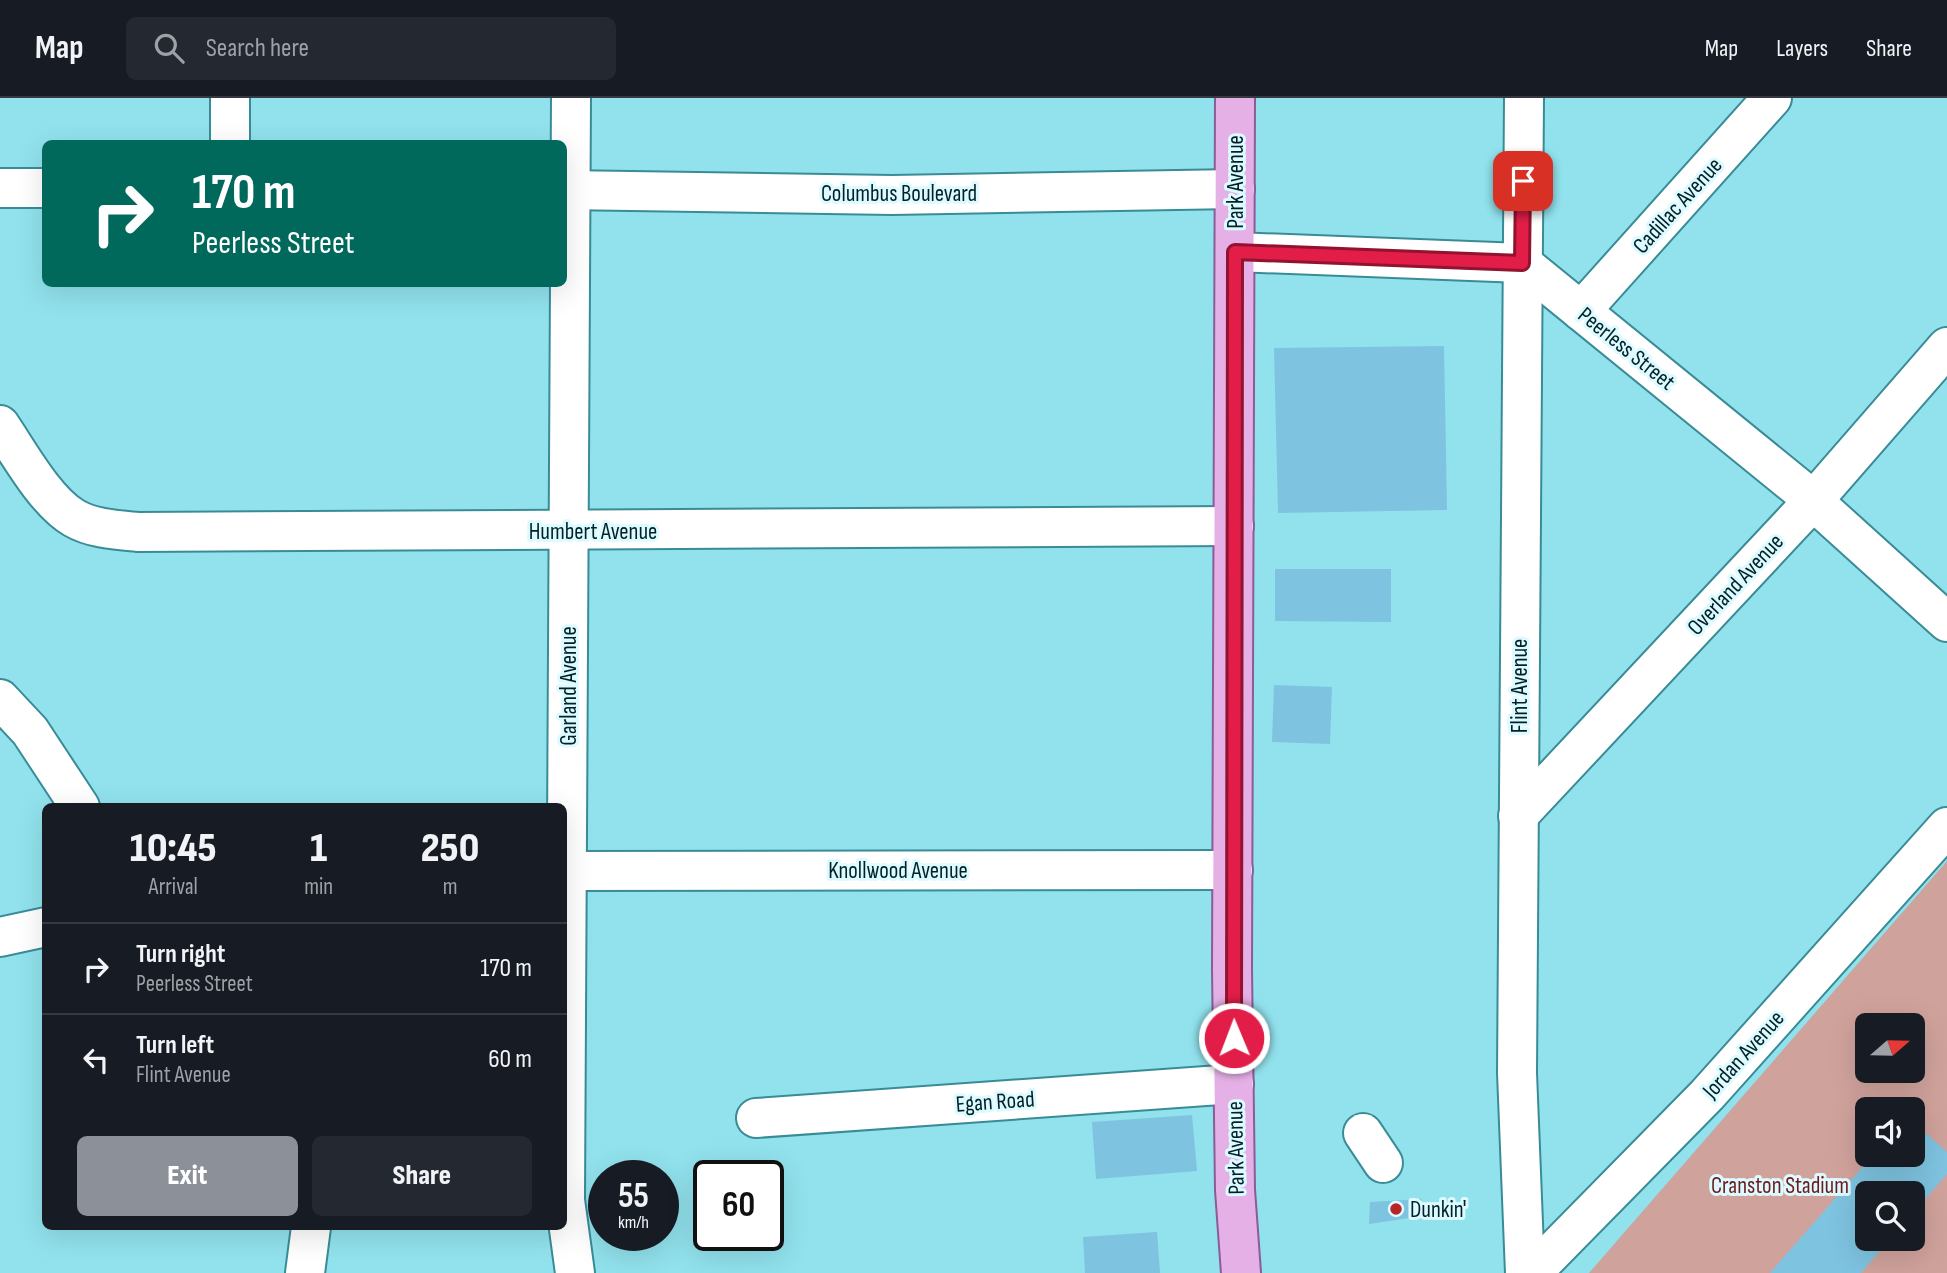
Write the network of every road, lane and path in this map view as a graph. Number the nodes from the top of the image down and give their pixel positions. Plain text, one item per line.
1 (230, 98) edge
2 (571, 98) edge
3 (1235, 98) edge
4 (1524, 98) edge
5 (1772, 98) edge
6 (230, 140) edge
7 (0, 188) edge
8 (42, 188) edge
9 (1235, 189) junction
10 (567, 190) edge
11 (1235, 252) junction
12 (1522, 263) junction
13 (1581, 311) junction
14 (1947, 347) edge
15 (0, 425) edge
16 (1812, 502) junction
17 (1234, 526) junction
18 (569, 531) junction
19 (1947, 622) edge
20 (0, 699) edge
21 (77, 803) edge
22 (566, 803) edge
23 (1518, 816) junction
24 (1947, 827) edge
25 (1233, 870) junction
26 (567, 871) edge
27 (42, 928) edge
28 (0, 937) edge
29 (1234, 1084) junction
30 (756, 1118) dead end
31 (567, 1215) edge
32 (311, 1230) edge
33 (305, 1273) edge
34 (575, 1273) edge
35 (1241, 1273) edge
36 (1525, 1273) edge
37 (1532, 1273) edge

1 - 6 street
2 - 10 street, Garland Avenue
3 - 9 main road, Park Avenue
4 - 12 street, Flint Avenue
5 - 13 street, Cadillac Avenue
7 - 8 street
9 - 10 street, Columbus Boulevard
9 - 11 main road, Park Avenue
10 - 18 street, Garland Avenue
11 - 12 street
11 - 17 main road, Park Avenue
12 - 13 street, Peerless Street
12 - 23 street, Flint Avenue
13 - 16 street, Peerless Street
14 - 16 street, Overland Avenue
15 - 18 street, Humbert Avenue
16 - 19 street, Peerless Street
16 - 23 street, Overland Avenue
17 - 18 street, Humbert Avenue
17 - 25 main road, Park Avenue
18 - 22 street, Garland Avenue
20 - 21 street
23 - 36 street, Flint Avenue
24 - 37 street, Jordan Avenue
25 - 26 street, Knollwood Avenue
25 - 29 main road, Park Avenue
27 - 28 street
29 - 30 street, Egan Road
29 - 35 main road, Park Avenue
31 - 34 street, Garland Avenue
32 - 33 street

